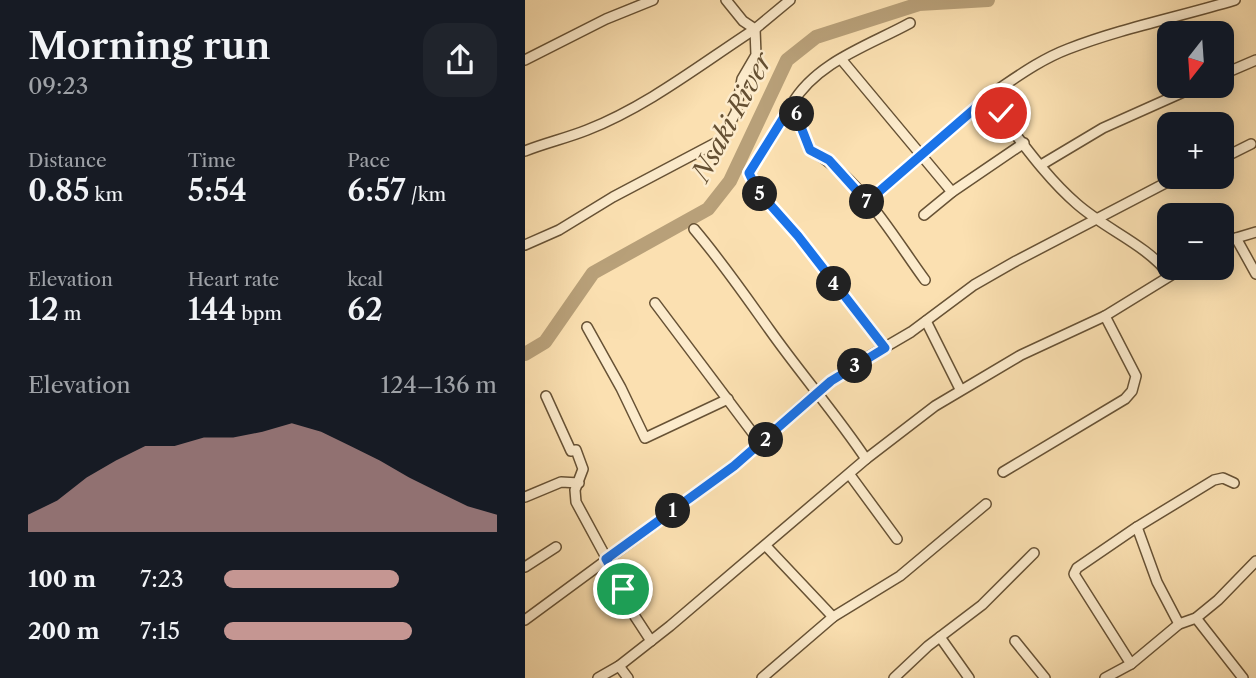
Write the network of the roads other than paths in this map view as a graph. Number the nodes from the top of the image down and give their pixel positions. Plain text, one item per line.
1 (653, 0) edge
2 (726, 0) edge
3 (790, 0) edge
4 (1235, 0) edge
5 (910, 23) dead end
6 (755, 29) junction
7 (841, 59) junction
8 (525, 60) edge
9 (1256, 60) edge
10 (1234, 69) edge
11 (1170, 98) edge
12 (990, 102) junction
13 (792, 104) junction
14 (1024, 143) junction
15 (1251, 144) dead end
16 (525, 151) edge
17 (1234, 152) edge
18 (922, 156) junction
19 (1041, 165) junction
20 (1157, 185) edge
21 (952, 192) junction
22 (867, 202) junction
23 (924, 215) dead end
24 (1096, 219) junction
25 (694, 229) dead end
26 (1256, 232) edge
27 (1236, 238) joint
28 (525, 245) edge
29 (1157, 259) edge
30 (1256, 274) edge
31 (925, 280) dead end
32 (1162, 280) edge
33 (655, 303) dead end
34 (1105, 316) junction
35 (926, 321) junction
36 (587, 327) dead end
37 (885, 348) junction
38 (960, 389) junction
39 (816, 393) junction
40 (546, 397) dead end
41 (728, 399) junction
42 (761, 444) junction
43 (866, 459) junction
44 (1003, 472) dead end
45 (850, 475) junction
46 (579, 483) junction
47 (1234, 483) dead end
48 (525, 497) edge
49 (986, 504) dead end
50 (1137, 527) junction
51 (897, 539) dead end
52 (766, 546) junction
53 (556, 547) dead end
54 (1034, 553) dead end
55 (606, 559) junction
56 (1256, 561) edge
57 (525, 567) edge
58 (833, 617) junction
59 (1196, 618) junction
60 (525, 620) edge
61 (1179, 624) junction
62 (940, 638) junction
63 (651, 640) junction
64 (1015, 641) dead end
65 (1131, 664) junction
66 (619, 666) junction
67 (598, 678) edge
68 (628, 678) edge
69 (762, 678) edge
70 (894, 678) edge
71 (969, 678) edge
72 (1045, 678) edge
73 (1105, 678) edge
74 (1243, 678) edge

1 - 8 street
2 - 6 street
3 - 6 street
4 - 12 street
5 - 7 street
6 - 16 street
6 - 28 street
7 - 13 street
7 - 18 street
9 - 10 street
11 - 19 street
12 - 14 street
12 - 18 street
13 - 22 street
13 - 37 street
14 - 19 street
14 - 21 street
15 - 17 street
18 - 21 street
18 - 22 street
19 - 24 street
20 - 24 street
21 - 23 street
22 - 31 street
24 - 29 street
24 - 35 street
25 - 39 street
26 - 27 street
27 - 30 street
32 - 34 street
33 - 41 street
34 - 38 street
34 - 44 street
35 - 37 street
35 - 38 street
36 - 41 street
37 - 39 street
38 - 43 street
39 - 42 street
39 - 43 street
40 - 46 street
41 - 42 street
42 - 55 street
43 - 45 street
45 - 51 street
45 - 52 street
46 - 48 street
46 - 55 street
47 - 50 street
49 - 58 street
50 - 61 street
50 - 65 street
52 - 58 street
52 - 63 street
53 - 57 street
54 - 62 street
55 - 60 street
55 - 63 street
56 - 59 street
58 - 69 street
59 - 61 street
59 - 74 street
61 - 65 street
62 - 70 street
62 - 71 street
63 - 66 street
64 - 72 street
65 - 73 street
66 - 67 street
66 - 68 street

